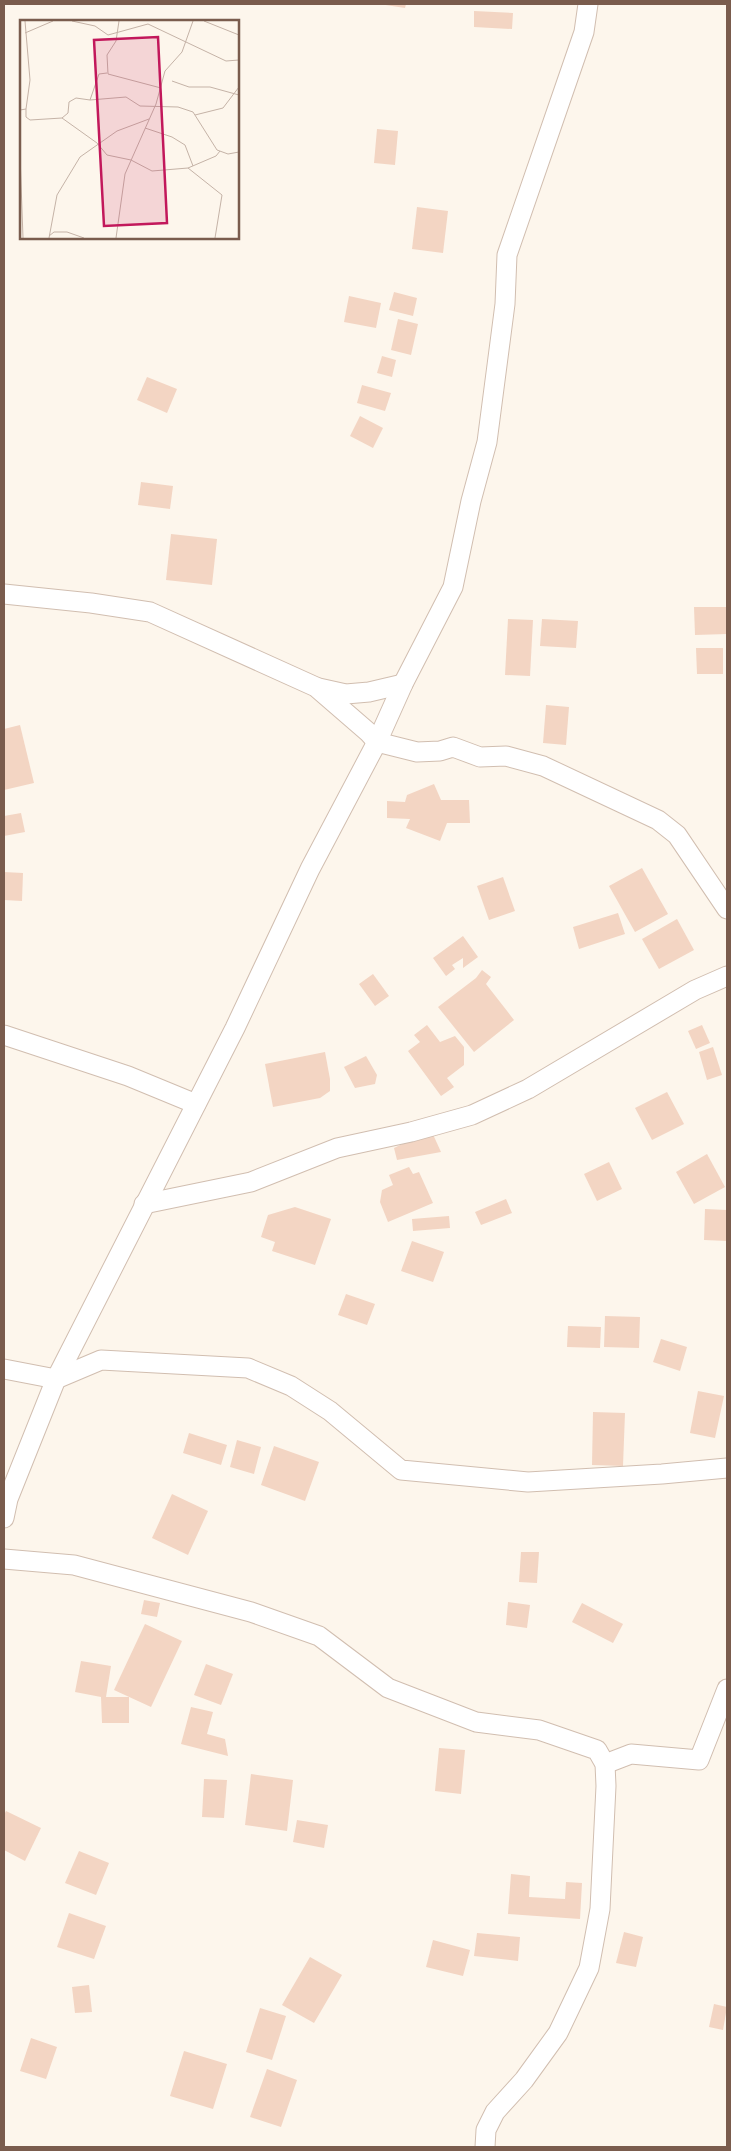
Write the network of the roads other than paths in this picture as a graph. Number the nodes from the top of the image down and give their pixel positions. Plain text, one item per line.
1 (588, 4) edge
2 (4, 594) edge
3 (403, 684) junction
4 (316, 688) junction
5 (377, 742) junction
6 (727, 909) edge
7 (727, 976) edge
8 (4, 1035) edge
9 (196, 1104) junction
10 (144, 1204) junction
11 (4, 1369) edge
12 (56, 1379) junction
13 (727, 1468) edge
14 (4, 1518) edge
15 (4, 1559) edge
16 (727, 1689) edge
17 (605, 1764) junction
18 (485, 2147) edge

1 - 3 street
2 - 4 street
3 - 4 street
3 - 5 street
4 - 5 street
5 - 6 street
5 - 9 street
7 - 10 street
8 - 9 street
9 - 10 street
10 - 12 street
11 - 12 street
12 - 13 street
12 - 14 street
15 - 17 street
16 - 17 street
17 - 18 street

